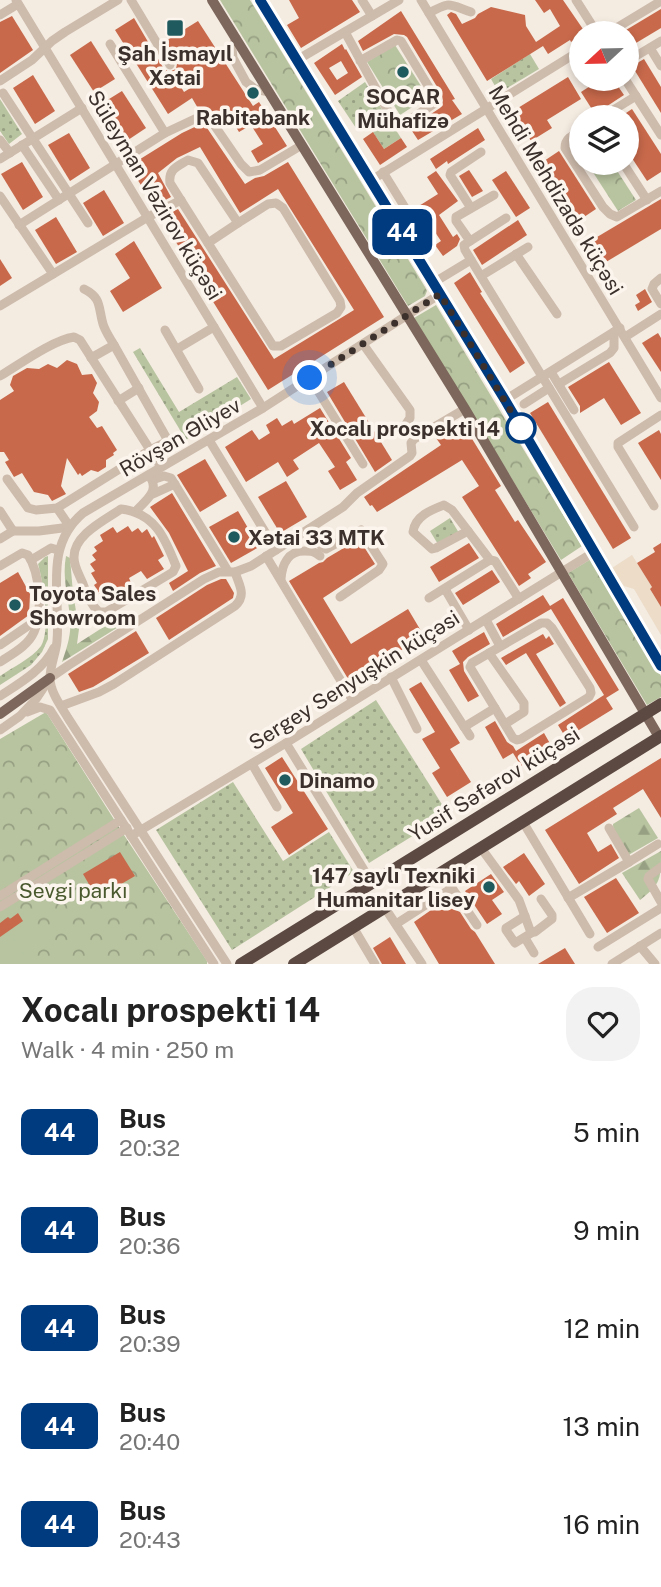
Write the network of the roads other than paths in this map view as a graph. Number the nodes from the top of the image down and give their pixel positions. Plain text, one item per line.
1 (118, 0) edge
2 (131, 0) edge
3 (212, 0) edge
4 (260, 0) edge
5 (362, 0) edge
6 (399, 0) edge
7 (421, 0) edge
8 (576, 0) edge
9 (661, 1) edge
10 (17, 2) edge
11 (471, 12) dead end
12 (429, 13) junction
13 (0, 15) edge
14 (372, 16) junction
15 (589, 21) edge
16 (628, 21) edge
17 (345, 32) junction
18 (661, 41) edge
19 (110, 44) dead end
20 (45, 48) junction
21 (650, 48) junction
22 (639, 54) edge
23 (569, 57) edge
24 (297, 60) junction
25 (360, 61) junction
26 (170, 65) dead end
27 (661, 66) edge
28 (0, 80) edge
29 (633, 91) edge
30 (3, 93) dead end
31 (636, 96) junction
32 (621, 105) edge
33 (82, 108) junction
34 (487, 108) junction
35 (165, 133) junction
36 (661, 135) edge
37 (33, 138) junction
38 (569, 138) edge
39 (0, 140) edge
40 (22, 145) junction
41 (302, 145) junction
42 (481, 152) dead end
43 (10, 153) junction
44 (569, 154) edge
45 (0, 159) edge
46 (116, 164) junction
47 (383, 172) junction
48 (582, 175) edge
49 (631, 175) edge
50 (370, 181) junction
51 (661, 191) edge
52 (69, 194) junction
53 (494, 195) dead end
54 (0, 196) edge
55 (59, 200) junction
56 (181, 200) junction
57 (647, 200) junction
58 (471, 208) junction
59 (148, 217) junction
60 (506, 218) dead end
61 (88, 223) dead end
62 (238, 223) junction
63 (19, 225) junction
64 (425, 240) dead end
65 (470, 241) junction
66 (208, 243) junction
67 (528, 247) dead end
68 (516, 254) junction
69 (471, 260) junction
70 (53, 274) junction
71 (481, 276) junction
72 (661, 278) edge
73 (433, 283) junction
74 (84, 289) dead end
75 (440, 294) junction
76 (661, 304) edge
77 (0, 306) edge
78 (557, 314) dead end
79 (407, 315) junction
80 (660, 316) edge
81 (214, 327) junction
82 (165, 330) dead end
83 (620, 332) junction
84 (363, 344) junction
85 (114, 345) junction
86 (177, 349) junction
87 (91, 358) junction
88 (0, 376) edge
89 (543, 377) junction
90 (310, 378) junction
91 (554, 386) junction
92 (139, 388) junction
93 (200, 389) dead end
94 (540, 394) junction
95 (661, 398) edge
96 (505, 400) junction
97 (118, 401) junction
98 (524, 404) dead end
99 (263, 408) junction
100 (465, 409) junction
101 (574, 410) dead end
102 (661, 415) edge
103 (406, 424) dead end
104 (209, 440) junction
105 (150, 450) junction
106 (363, 464) dead end
107 (161, 467) junction
108 (150, 478) junction
109 (6, 479) dead end
110 (175, 484) junction
111 (153, 494) junction
112 (113, 496) junction
113 (72, 498) junction
114 (654, 506) dead end
115 (57, 508) junction
116 (121, 509) junction
117 (0, 511) edge
118 (136, 511) junction
119 (83, 513) junction
120 (69, 527) junction
121 (634, 527) dead end
122 (309, 529) junction
123 (13, 531) junction
124 (468, 531) junction
125 (0, 539) edge
126 (58, 550) junction
127 (276, 550) junction
128 (594, 552) junction
129 (267, 556) junction
130 (320, 556) dead end
131 (31, 560) junction
132 (490, 560) junction
133 (0, 566) edge
134 (231, 572) junction
135 (562, 573) junction
136 (281, 579) junction
137 (444, 589) junction
138 (340, 597) dead end
139 (429, 598) dead end
140 (519, 599) junction
141 (38, 619) junction
142 (486, 620) junction
143 (470, 630) junction
144 (57, 640) junction
145 (0, 645) edge
146 (500, 646) junction
147 (489, 653) junction
148 (55, 656) junction
149 (421, 660) junction
150 (0, 662) edge
151 (69, 665) junction
152 (661, 666) edge
153 (391, 677) junction
154 (50, 678) junction
155 (0, 696) edge
156 (353, 701) junction
157 (661, 704) edge
158 (61, 706) junction
159 (495, 708) junction
160 (645, 713) junction
161 (0, 714) edge
162 (20, 716) junction
163 (505, 724) junction
164 (464, 727) junction
165 (417, 729) dead end
166 (0, 730) edge
167 (470, 736) dead end
168 (660, 737) edge
169 (286, 743) junction
170 (252, 764) junction
171 (278, 807) dead end
172 (523, 822) junction
173 (126, 828) junction
174 (610, 828) dead end
175 (141, 830) junction
176 (658, 844) dead end
177 (481, 848) junction
178 (629, 862) junction
179 (661, 867) edge
180 (442, 872) junction
181 (372, 883) junction
182 (452, 888) junction
183 (0, 895) edge
184 (568, 898) junction
185 (541, 899) dead end
186 (661, 902) edge
187 (0, 906) edge
188 (385, 908) junction
189 (661, 908) edge
190 (525, 916) junction
191 (396, 923) junction
192 (477, 925) dead end
193 (353, 928) junction
194 (661, 933) edge
195 (590, 934) dead end
196 (529, 935) junction
197 (640, 946) junction
198 (598, 947) dead end
199 (534, 953) dead end
200 (214, 964) edge
201 (227, 964) edge
202 (241, 964) edge
203 (294, 964) edge
204 (375, 964) edge
205 (422, 964) edge
206 (612, 964) edge
207 (655, 964) edge

1 - 20 street
2 - 26 street
3 - 41 main road
4 - 24 main road
5 - 14 street
6 - 14 street
7 - 12 street, Mehdi Mehdizadə küçəsi
8 - 15 street
9 - 16 street
10 - 13 street
10 - 20 street, Süleyman Vəzirov küçəsi
11 - 12 street
12 - 34 street, Mehdi Mehdizadə küçəsi
14 - 17 street
17 - 24 street
17 - 25 street
18 - 21 street
19 - 35 street
20 - 28 street
20 - 33 street, Süleyman Vəzirov küçəsi
21 - 22 street
21 - 27 street
23 - 34 street
24 - 50 main road
25 - 25 street
29 - 31 street
30 - 37 street
31 - 32 street
31 - 36 street
33 - 37 street
33 - 46 street, Süleyman Vəzirov küçəsi
34 - 47 street
34 - 83 street, Mehdi Mehdizadə küçəsi
35 - 41 street
35 - 46 street
37 - 40 street
37 - 52 street
38 - 44 street
39 - 43 street
40 - 43 street
40 - 55 street
41 - 79 main road
42 - 58 street
43 - 45 street
46 - 52 street
46 - 59 street, Süleyman Vəzirov küçəsi
47 - 50 street
47 - 64 street
48 - 57 street
49 - 57 street
50 - 73 main road
51 - 57 street
52 - 55 street
52 - 61 street
53 - 58 street
54 - 63 street
55 - 63 street
56 - 59 street
56 - 62 street
56 - 66 street
58 - 65 street
59 - 70 street
59 - 81 street, Süleyman Vəzirov küçəsi
60 - 65 street
62 - 66 street
62 - 66 street
63 - 70 street
65 - 69 street
67 - 68 street
68 - 71 street
68 - 78 street
69 - 71 street
69 - 73 street
70 - 77 street
71 - 89 street
72 - 76 street
73 - 75 main road
74 - 85 street
75 - 79 street, Rövşən Əliyev
75 - 96 main road
79 - 84 street, Rövşən Əliyev
79 - 100 main road
80 - 83 street
81 - 86 street
81 - 99 street, Süleyman Vəzirov küçəsi
82 - 86 street
83 - 89 street
83 - 91 street
83 - 95 street, Mehdi Mehdizadə küçəsi
84 - 90 street, Rövşən Əliyev
84 - 103 street
85 - 87 street
85 - 92 street
86 - 93 street
87 - 88 street
87 - 97 street
89 - 91 street
89 - 94 street
89 - 96 street
90 - 99 street, Rövşən Əliyev
90 - 106 street
91 - 94 street
91 - 101 street
91 - 121 street
92 - 97 street
92 - 105 street
94 - 98 street
96 - 128 main road
97 - 105 street
99 - 104 street, Rövşən Əliyev
100 - 122 street
100 - 135 main road
102 - 114 street
104 - 107 street, Rövşən Əliyev
104 - 127 street
105 - 107 street
105 - 113 street
107 - 108 street, Rövşən Əliyev
108 - 110 street
108 - 111 street
108 - 112 street, Rövşən Əliyev
109 - 115 street
110 - 111 street
110 - 134 street
111 - 118 street
112 - 116 street
112 - 119 street, Rövşən Əliyev
113 - 115 street
113 - 119 street
115 - 120 street
116 - 118 street
116 - 118 street
117 - 123 street
119 - 120 street, Rövşən Əliyev
120 - 123 street
120 - 126 street, Rövşən Əliyev
122 - 127 street
122 - 138 street
123 - 125 street
124 - 124 street
124 - 132 street
126 - 131 street
126 - 144 street, Rövşən Əliyev
127 - 129 street
128 - 135 street, Sergey Senyuşkin küçəsi
128 - 152 main road
129 - 134 street
129 - 136 street
130 - 136 street
131 - 133 street
131 - 141 street
132 - 137 street
132 - 140 street
134 - 151 street
134 - 158 street
135 - 140 street, Sergey Senyuşkin küçəsi
135 - 160 main road
136 - 156 street
137 - 139 street
137 - 143 street
140 - 142 street, Sergey Senyuşkin küçəsi
141 - 145 street
141 - 150 street
142 - 143 street, Sergey Senyuşkin küçəsi
142 - 146 street
143 - 149 street, Sergey Senyuşkin küçəsi
144 - 148 street, Rövşən Əliyev
144 - 155 street
146 - 147 street
146 - 163 street
147 - 159 street
147 - 163 street
148 - 151 street
148 - 154 street, Rövşən Əliyev
149 - 153 street, Sergey Senyuşkin küçəsi
149 - 164 street
151 - 154 street
153 - 156 street, Sergey Senyuşkin küçəsi
153 - 165 street
154 - 158 street
154 - 161 main road
154 - 162 street
156 - 169 street, Sergey Senyuşkin küçəsi
157 - 160 highway, Yusif Səfərov küçəsi
158 - 175 street
159 - 163 street
159 - 164 street
160 - 168 main road
160 - 181 highway, Yusif Səfərov küçəsi
162 - 166 street
162 - 173 street
164 - 167 street
168 - 172 highway
169 - 170 street, Sergey Senyuşkin küçəsi
169 - 181 street
170 - 171 street
170 - 175 street, Sergey Senyuşkin küçəsi
172 - 177 highway
172 - 184 street
173 - 175 street, Sergey Senyuşkin küçəsi
173 - 183 street
173 - 187 street
173 - 200 street
174 - 178 street
175 - 201 street
176 - 178 street
177 - 180 highway
177 - 190 street
178 - 184 street
179 - 186 street
180 - 182 street
180 - 188 highway
181 - 202 highway, Yusif Səfərov küçəsi
182 - 191 street
182 - 192 street
184 - 195 street
185 - 196 street
188 - 191 street
188 - 193 highway
189 - 198 street
190 - 196 street
190 - 196 street
191 - 205 street
193 - 203 highway
193 - 204 street
194 - 197 street
196 - 199 street
197 - 206 street
197 - 207 street

